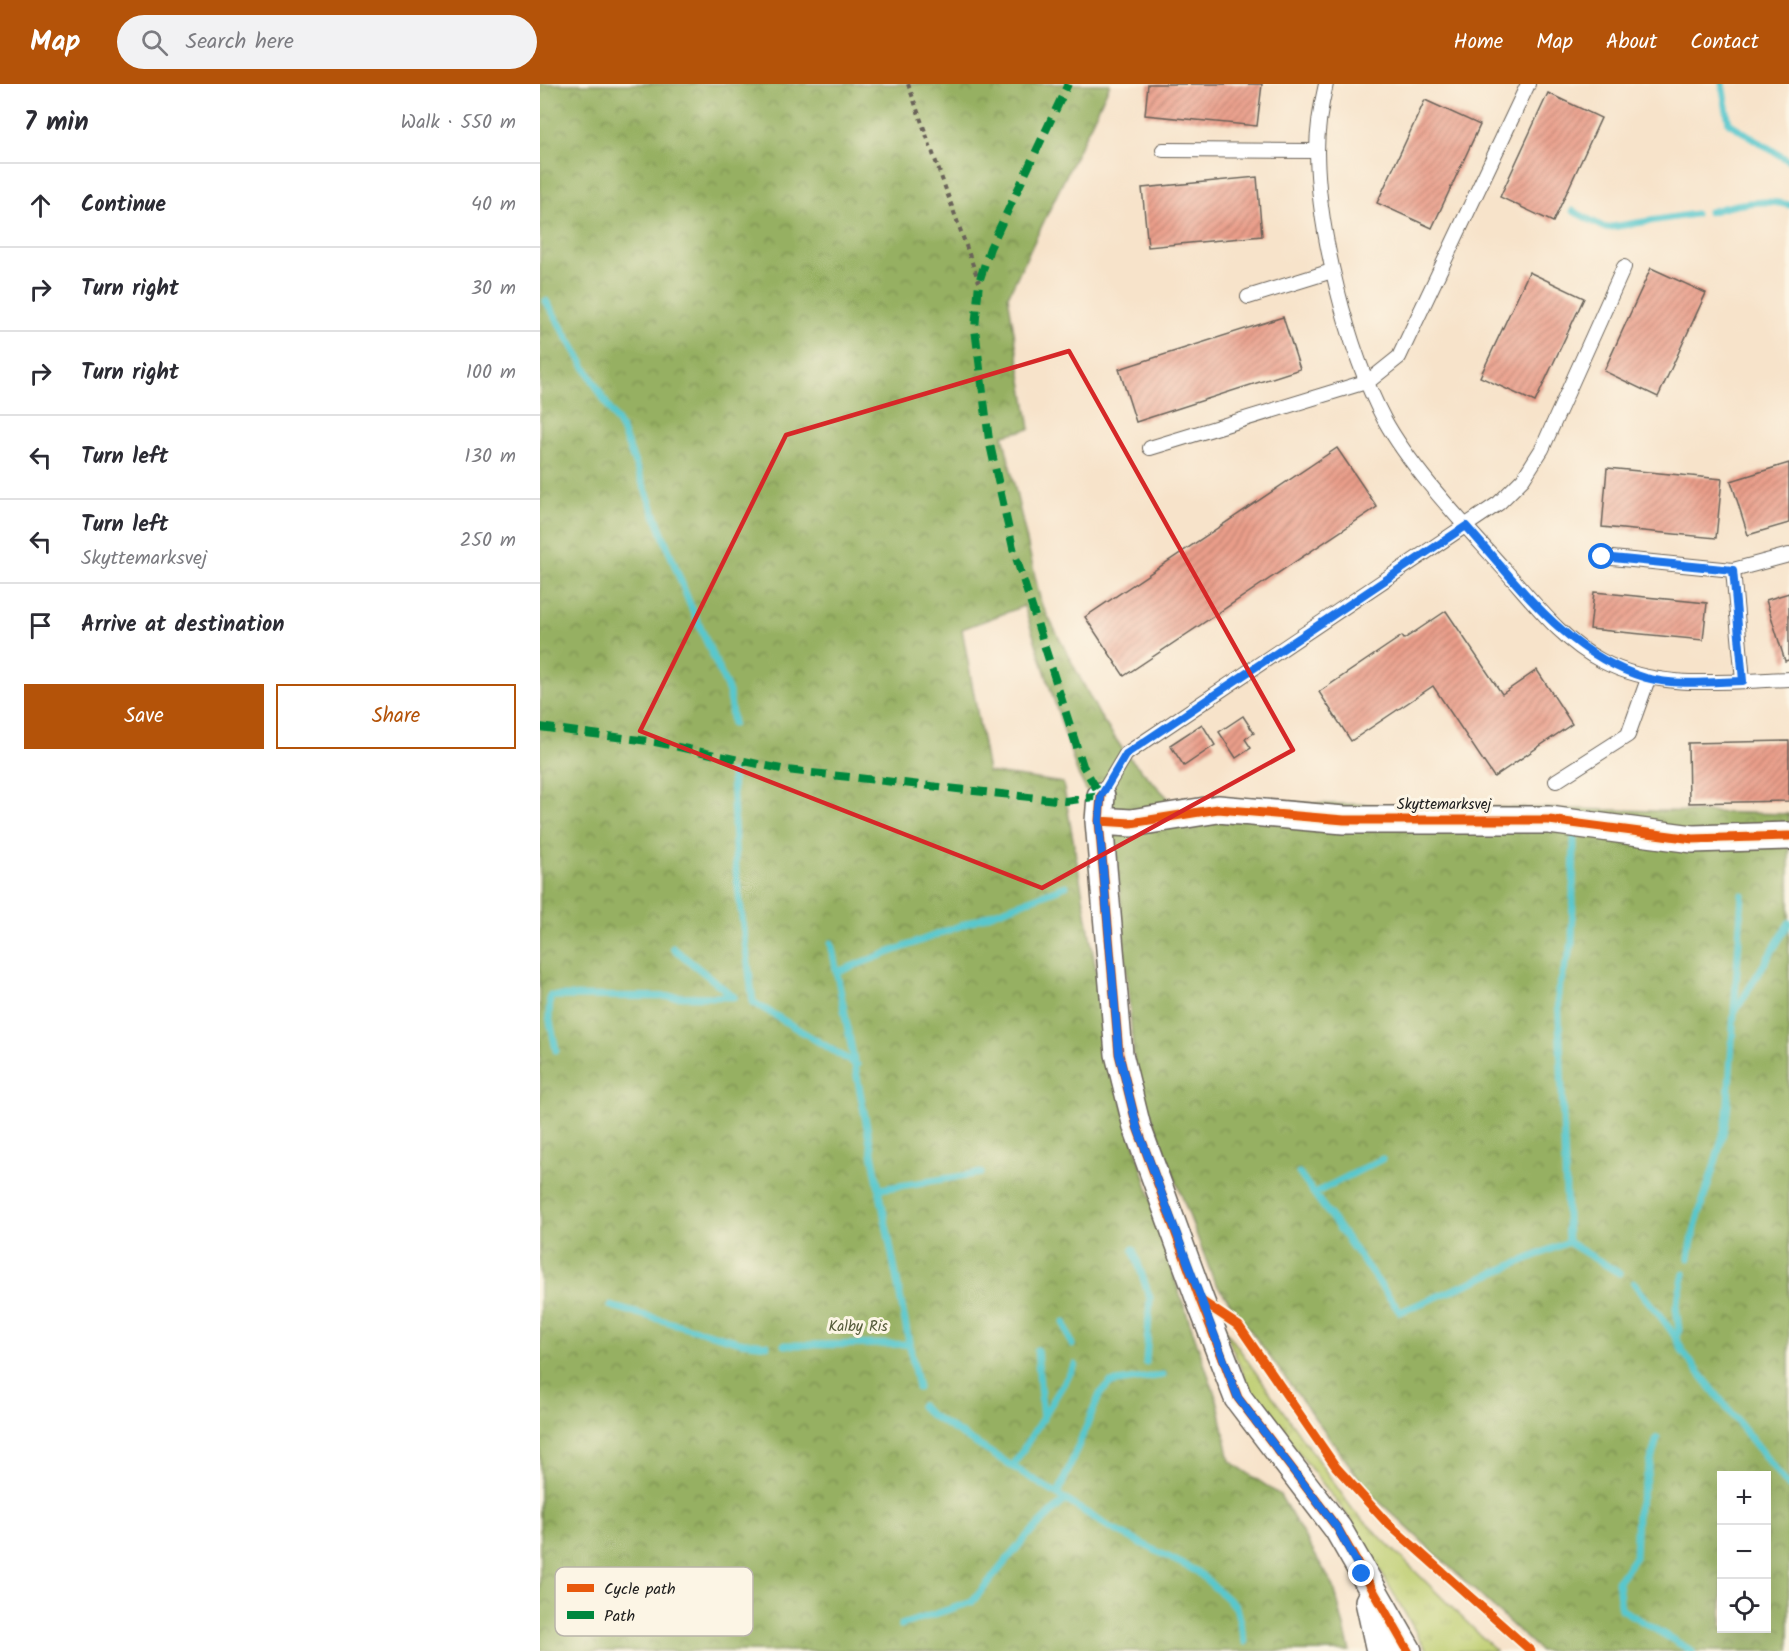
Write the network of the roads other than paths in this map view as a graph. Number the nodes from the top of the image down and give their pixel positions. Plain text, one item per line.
1 (1326, 84) edge
2 (1528, 84) edge
3 (1164, 150) dead end
4 (1317, 151) junction
5 (1624, 267) dead end
6 (1332, 271) junction
7 (1248, 297) dead end
8 (1369, 381) junction
9 (1150, 448) dead end
10 (1466, 526) junction
11 (1789, 555) edge
12 (1602, 557) dead end
13 (1733, 570) junction
14 (1648, 678) junction
15 (1789, 680) edge
16 (1743, 681) junction
17 (1556, 781) dead end
18 (1100, 808) junction
19 (1789, 836) edge
20 (1362, 1574) junction
21 (1380, 1651) edge
22 (1408, 1651) edge

1 - 4 lane
2 - 8 lane
3 - 4 lane
4 - 6 lane
5 - 10 lane
6 - 7 lane
6 - 8 lane
8 - 9 lane
8 - 10 lane
10 - 14 lane
10 - 18 lane
11 - 13 lane
12 - 13 lane
13 - 16 lane
14 - 16 lane
14 - 17 lane
15 - 16 lane
18 - 19 street, Skyttemarksvej
18 - 20 street
20 - 21 street
20 - 22 street

